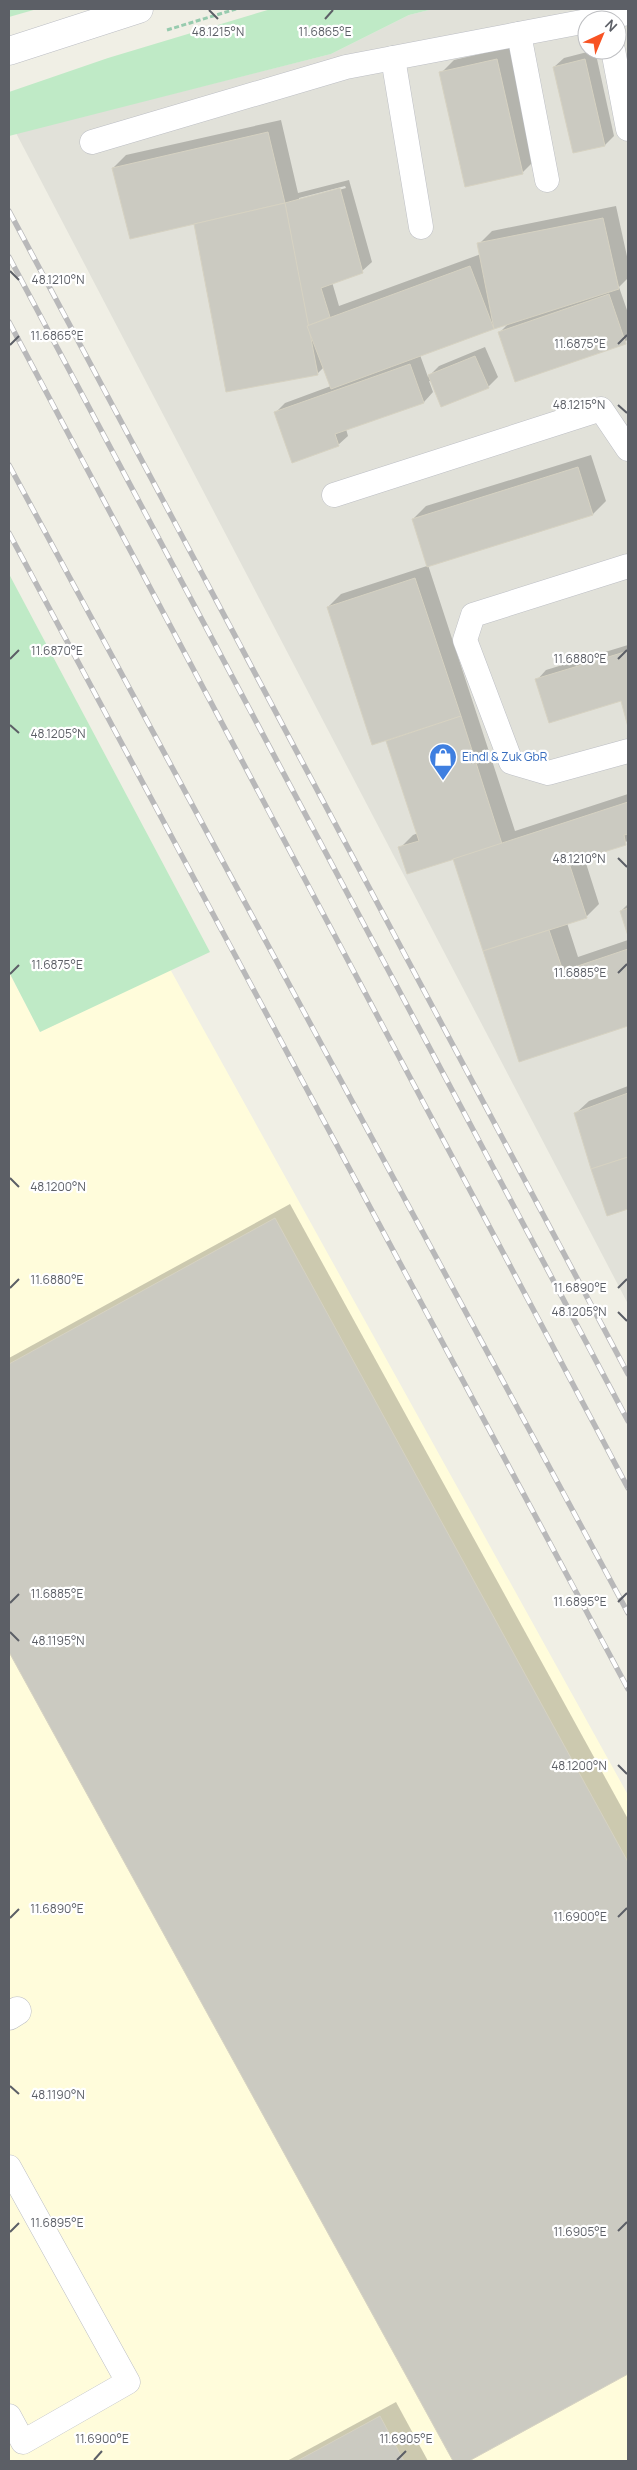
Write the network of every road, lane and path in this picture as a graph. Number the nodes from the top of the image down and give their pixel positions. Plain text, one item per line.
1 (139, 9) edge
2 (577, 23) edge
3 (519, 34) junction
4 (9, 51) edge
5 (393, 58) junction
6 (615, 60) edge
7 (628, 129) edge
8 (92, 142) dead end
9 (547, 180) dead end
10 (421, 227) dead end
11 (628, 449) edge
12 (334, 494) dead end
13 (628, 566) edge
14 (628, 751) edge
15 (9, 2166) edge
16 (9, 2416) edge

1 - 4 street
2 - 3 lane
3 - 5 lane
3 - 9 lane
5 - 8 lane
5 - 10 lane
6 - 7 lane
11 - 12 lane
13 - 14 lane
15 - 16 lane

